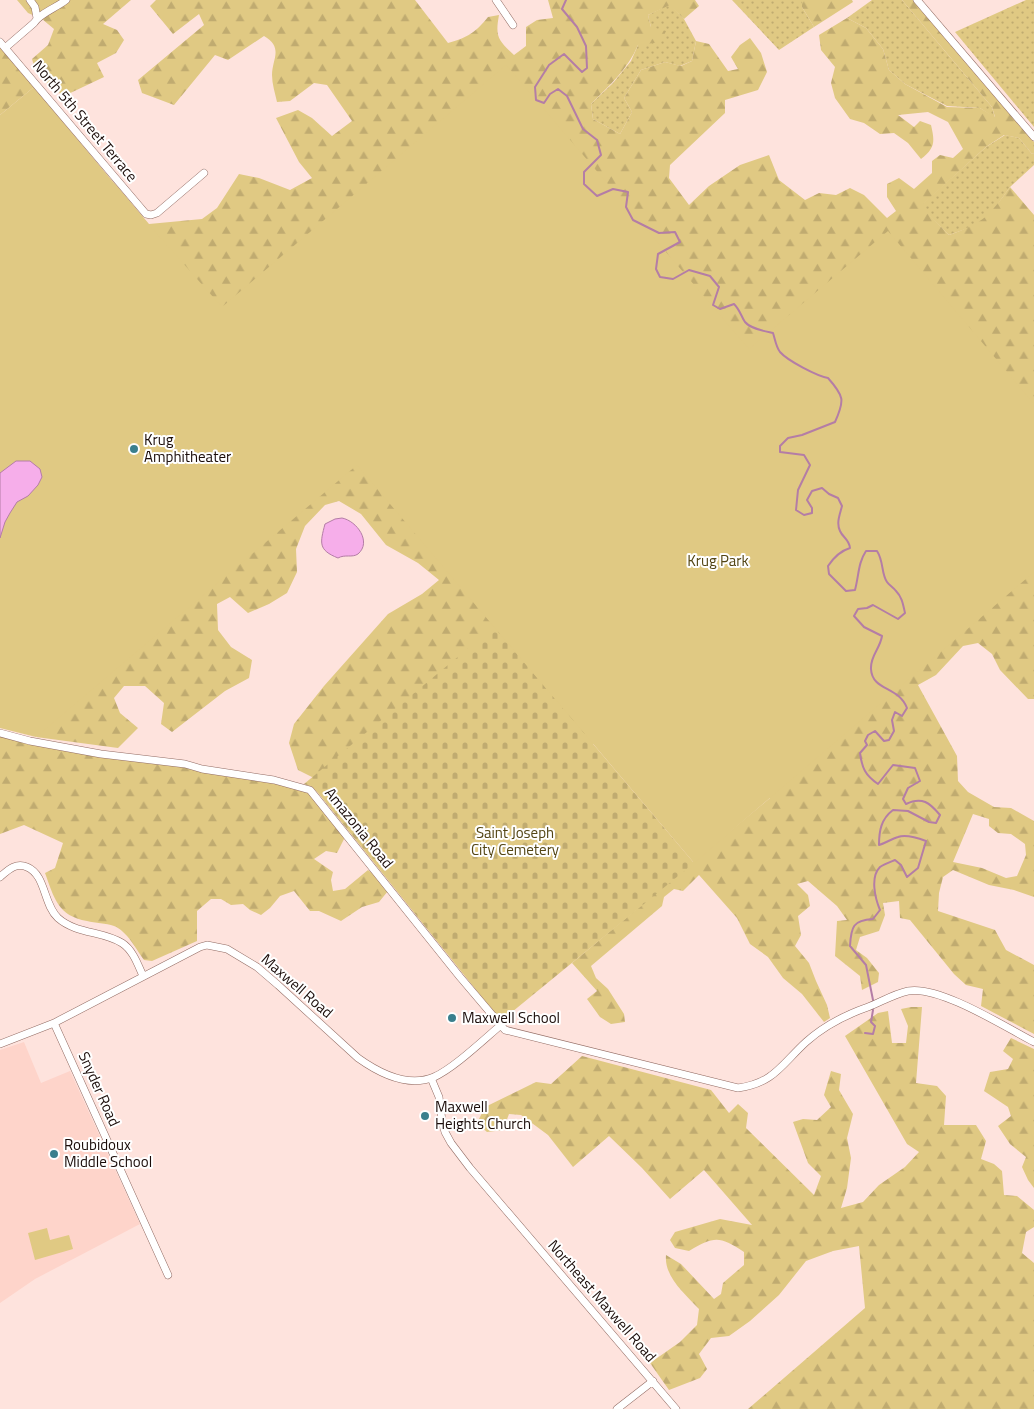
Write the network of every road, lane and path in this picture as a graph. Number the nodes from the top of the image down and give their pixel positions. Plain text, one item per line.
1 (30, 0) edge
2 (66, 0) edge
3 (496, 0) edge
4 (917, 0) edge
5 (37, 18) junction
6 (513, 25) dead end
7 (2, 45) edge
8 (1034, 136) edge
9 (204, 173) dead end
10 (0, 733) edge
11 (0, 877) edge
12 (143, 976) junction
13 (54, 1023) junction
14 (502, 1026) junction
15 (1034, 1042) edge
16 (0, 1044) edge
17 (431, 1078) junction
18 (168, 1275) dead end
19 (653, 1381) junction
20 (617, 1409) edge
21 (676, 1409) edge

1 - 5 street
2 - 5 street
3 - 6 street
4 - 8 street
5 - 7 street
7 - 9 street, North 5th Street Terrace
10 - 14 street, Amazonia Road
11 - 12 street
12 - 13 street, Maxwell Road
12 - 17 street, Maxwell Road
13 - 16 street, Maxwell Road
13 - 18 street, Snyder Road
14 - 15 street, Amazonia Road
14 - 17 street
17 - 19 street, Northeast Maxwell Road
19 - 20 street
19 - 21 street, Northeast Maxwell Road

